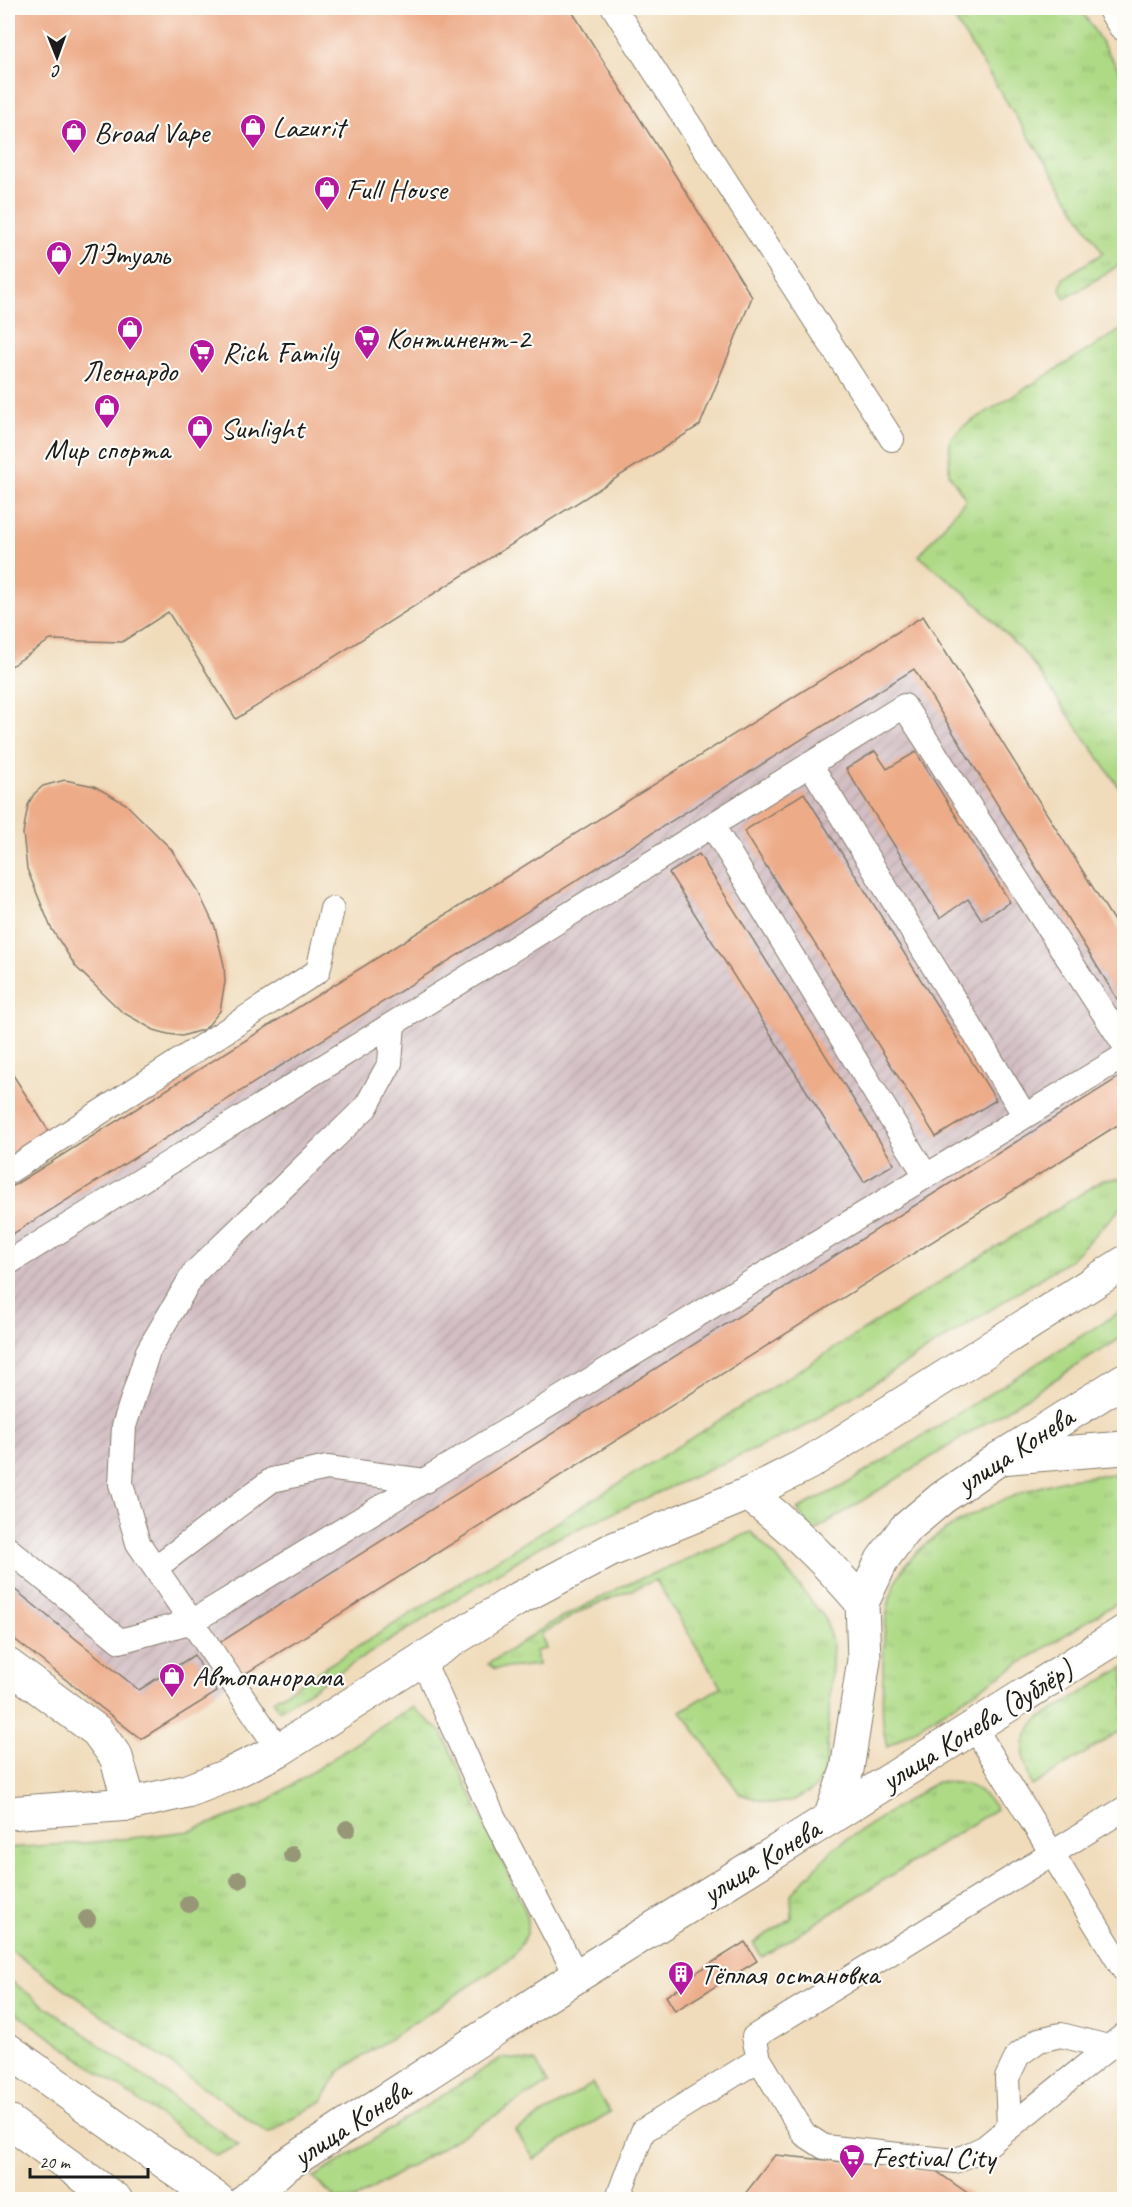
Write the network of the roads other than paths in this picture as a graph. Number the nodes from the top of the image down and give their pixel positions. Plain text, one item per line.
1 (614, 8) edge
2 (1114, 8) edge
3 (1125, 24) edge
4 (892, 439) dead end
5 (810, 764) junction
6 (712, 825) junction
7 (332, 909) dead end
8 (393, 1023) junction
9 (1125, 1044) edge
10 (1125, 1056) edge
11 (1025, 1116) junction
12 (8, 1172) edge
13 (926, 1176) junction
14 (8, 1263) edge
15 (1125, 1263) edge
16 (1125, 1380) edge
17 (1125, 1448) edge
18 (1000, 1458) junction
19 (425, 1481) junction
20 (748, 1494) junction
21 (8, 1550) edge
22 (155, 1568) junction
23 (862, 1603) junction
24 (193, 1622) junction
25 (1125, 1632) edge
26 (423, 1661) junction
27 (8, 1665) edge
28 (974, 1727) junction
29 (279, 1750) junction
30 (130, 1804) junction
31 (1125, 1809) edge
32 (8, 1813) edge
33 (830, 1818) junction
34 (1053, 1854) junction
35 (1125, 1970) edge
36 (577, 1976) junction
37 (1116, 2041) edge
38 (8, 2050) edge
39 (759, 2059) junction
40 (8, 2121) edge
41 (1009, 2127) junction
42 (116, 2199) edge
43 (218, 2199) edge
44 (246, 2199) edge
45 (617, 2199) edge

1 - 4 lane
2 - 3 main road
5 - 6 lane
5 - 9 lane
5 - 11 lane
6 - 8 lane
6 - 13 lane
7 - 12 lane
8 - 14 lane
8 - 22 lane
10 - 11 lane
11 - 13 lane
13 - 19 lane
15 - 20 main road
16 - 18 main road, улица Конева
17 - 18 main road
18 - 23 main road, улица Конева
19 - 22 lane
19 - 24 lane
20 - 23 main road
20 - 26 main road
21 - 24 lane
22 - 24 lane
23 - 33 main road, улица Конева
24 - 29 lane
25 - 28 main road, улица Конева (дублёр)
26 - 29 main road
26 - 36 lane
27 - 30 main road
28 - 33 main road, улица Конева (дублёр)
28 - 34 lane
29 - 30 main road
30 - 32 main road
31 - 34 lane
33 - 36 main road, улица Конева
34 - 35 lane
34 - 39 lane
36 - 44 main road, улица Конева
37 - 41 lane
37 - 41 lane
38 - 43 main road
39 - 41 lane
39 - 45 lane
40 - 42 main road

